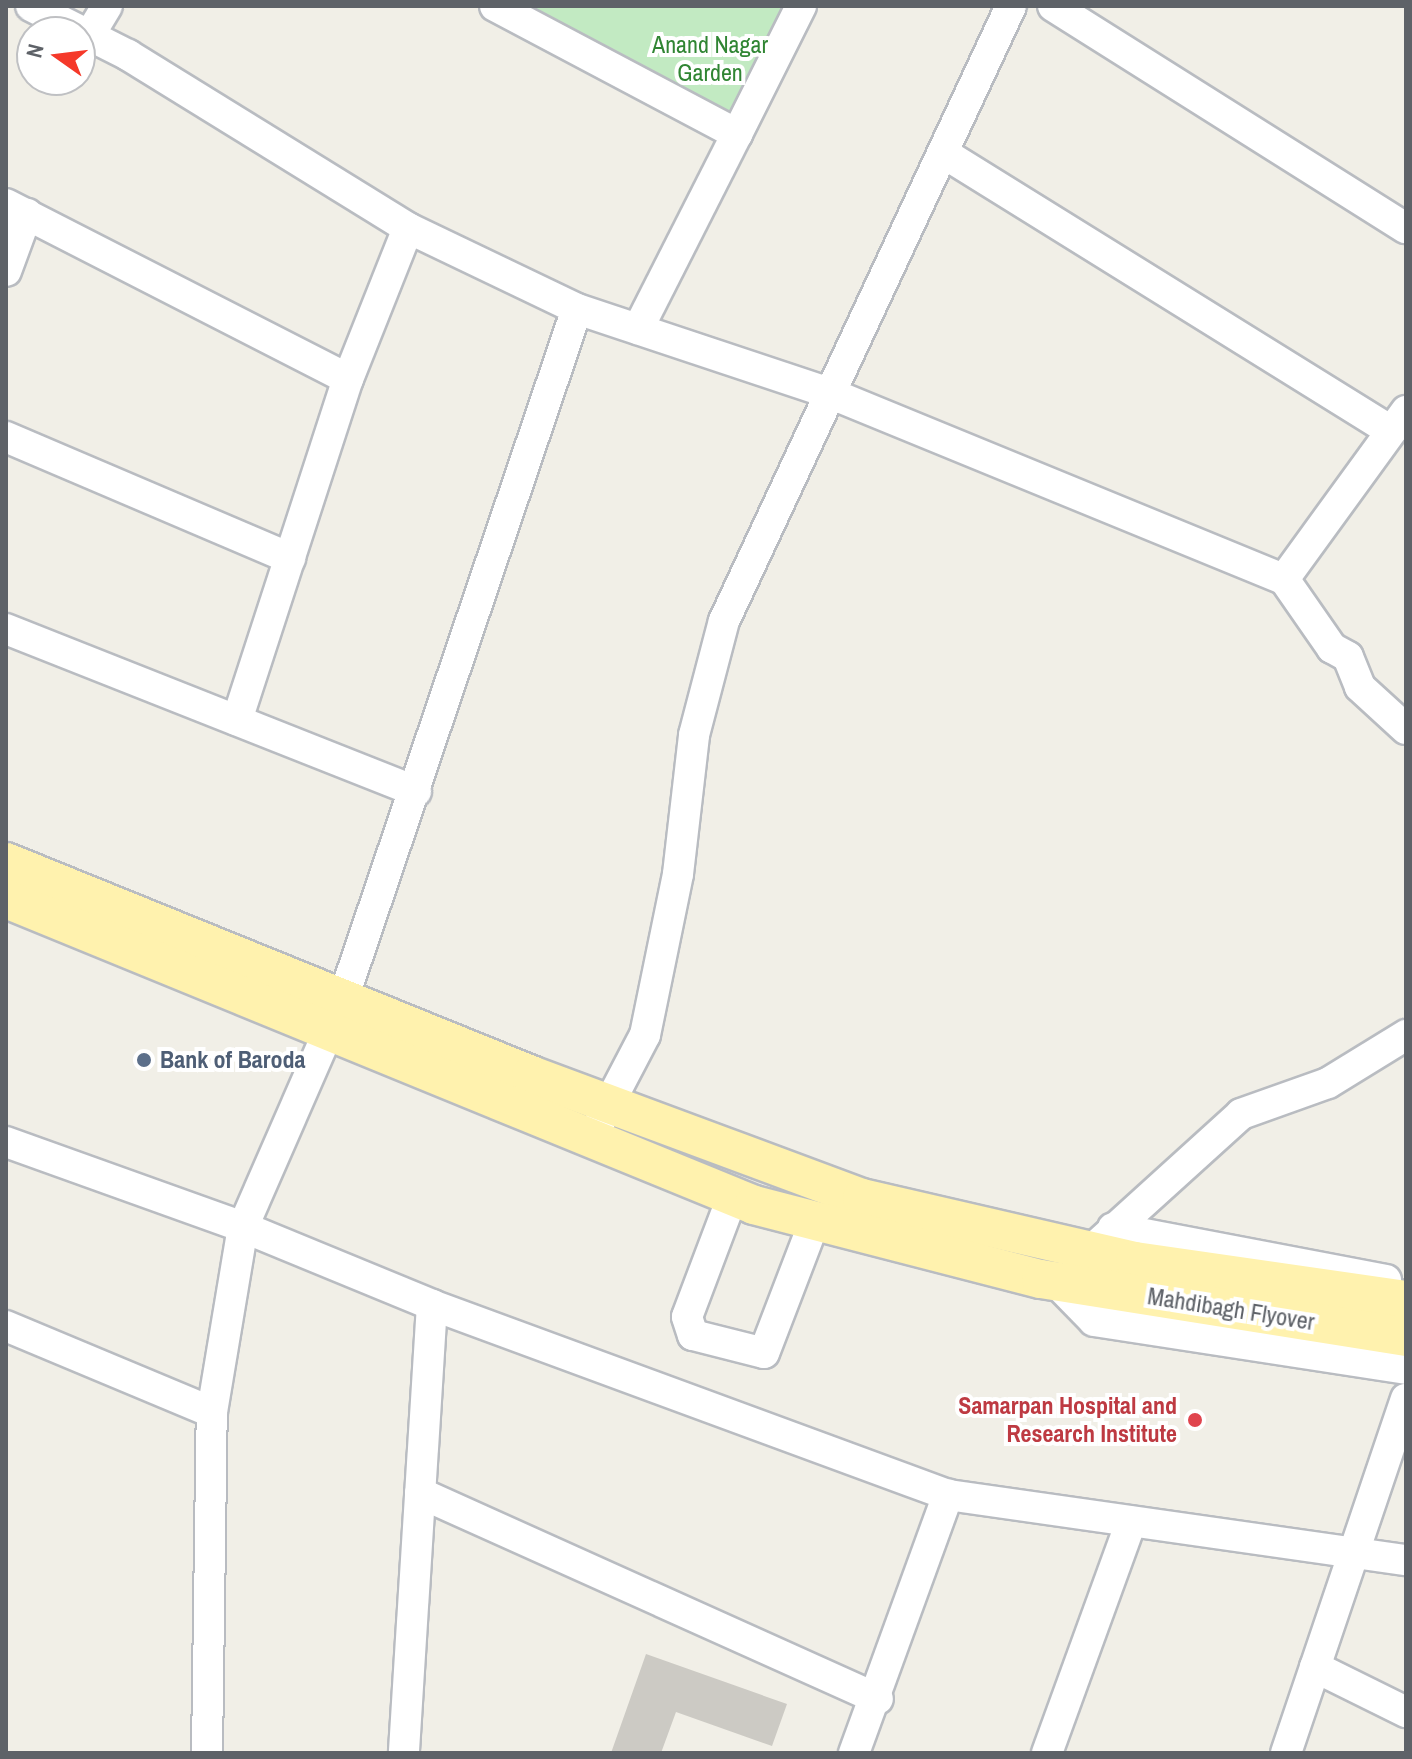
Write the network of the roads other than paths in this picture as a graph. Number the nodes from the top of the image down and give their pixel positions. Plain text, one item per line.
1 (31, 6) edge
2 (107, 6) edge
3 (495, 6) edge
4 (801, 6) edge
5 (1011, 6) edge
6 (1053, 6) edge
7 (50, 16) edge
8 (96, 24) edge
9 (96, 40) edge
10 (737, 134) junction
11 (945, 154) junction
12 (17, 209) edge
13 (408, 228) junction
14 (1406, 228) edge
15 (6, 271) edge
16 (577, 309) junction
17 (638, 329) junction
18 (348, 379) junction
19 (827, 392) junction
20 (1398, 421) edge
21 (6, 437) edge
22 (290, 558) junction
23 (1284, 579) junction
24 (6, 629) edge
25 (237, 720) junction
26 (1406, 729) edge
27 (416, 791) junction
28 (6, 862) edge
29 (6, 899) edge
30 (344, 996) junction
31 (326, 1029) junction
32 (1406, 1035) edge
33 (601, 1119) junction
34 (6, 1142) edge
35 (733, 1195) junction
36 (815, 1220) junction
37 (243, 1227) junction
38 (1101, 1240) junction
39 (1131, 1277) junction
40 (1056, 1282) junction
41 (1406, 1284) edge
42 (1406, 1300) edge
43 (432, 1305) junction
44 (6, 1326) edge
45 (1406, 1337) edge
46 (1406, 1369) edge
47 (1406, 1399) edge
48 (212, 1412) junction
49 (420, 1493) junction
50 (948, 1495) junction
51 (1131, 1522) junction
52 (1354, 1555) junction
53 (1406, 1560) edge
54 (1315, 1667) junction
55 (878, 1699) junction
56 (1406, 1712) edge
57 (207, 1753) edge
58 (404, 1753) edge
59 (854, 1753) edge
60 (1047, 1753) edge
61 (1286, 1753) edge

1 - 7 street
2 - 8 street
3 - 10 street
4 - 10 street
5 - 11 street
6 - 14 street
9 - 13 street
10 - 17 street
11 - 19 street
11 - 20 street
12 - 15 street
12 - 18 street
13 - 16 street
13 - 18 street
16 - 17 street
16 - 27 street
17 - 19 street
18 - 22 street
19 - 23 street
19 - 33 street
20 - 23 street
21 - 22 street
22 - 25 street
23 - 26 street
24 - 25 street
25 - 27 street
27 - 30 street
28 - 30 main road
29 - 31 main road
30 - 31 street
30 - 33 main road
31 - 33 main road
31 - 37 street
32 - 38 street
33 - 35 main road, Mahdibagh Flyover
33 - 38 main road, Mahdibagh Flyover
34 - 37 street
35 - 36 main road, Mahdibagh Flyover
35 - 36 street
36 - 40 main road, Mahdibagh Flyover
37 - 43 street
37 - 48 street
38 - 39 main road, Mahdibagh Flyover
38 - 41 street
39 - 40 main road, Mahdibagh Flyover
39 - 42 main road, Mahdibagh Flyover
39 - 45 main road, Mahdibagh Flyover
40 - 46 street
43 - 49 street
43 - 50 street
44 - 48 street
47 - 52 street
48 - 57 street
49 - 55 street
49 - 58 street
50 - 51 street
50 - 55 street
51 - 52 street
51 - 60 street
52 - 53 street
52 - 54 street
54 - 56 street
54 - 61 street
55 - 59 street

